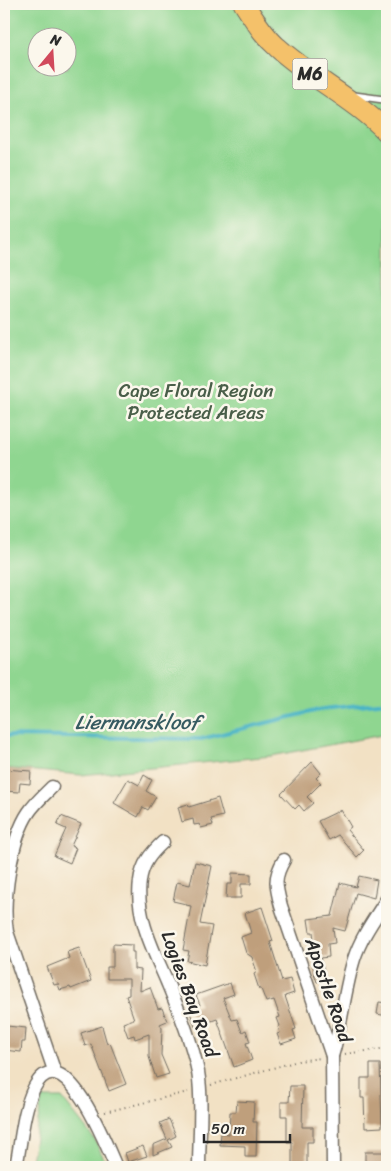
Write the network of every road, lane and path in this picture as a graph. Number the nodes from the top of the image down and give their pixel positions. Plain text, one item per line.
1 (244, 4) edge
2 (338, 94) junction
3 (387, 100) edge
4 (387, 132) edge
5 (52, 787) dead end
6 (163, 842) dead end
7 (284, 860) dead end
8 (387, 899) edge
9 (387, 1048) edge
10 (332, 1056) junction
11 (54, 1073) junction
12 (200, 1089) junction
13 (93, 1115) junction
14 (16, 1167) edge
15 (116, 1167) edge
16 (199, 1167) edge
17 (332, 1167) edge

1 - 2 main road, M6
2 - 3 lane
2 - 4 main road, M6
5 - 11 street
6 - 12 street, Logies Bay Road
7 - 10 street, Apostle Road
8 - 10 street
9 - 10 path
10 - 12 path
10 - 17 street, Apostle Road
11 - 13 street
11 - 14 street
12 - 13 path
12 - 16 street, Logies Bay Road
13 - 15 street

